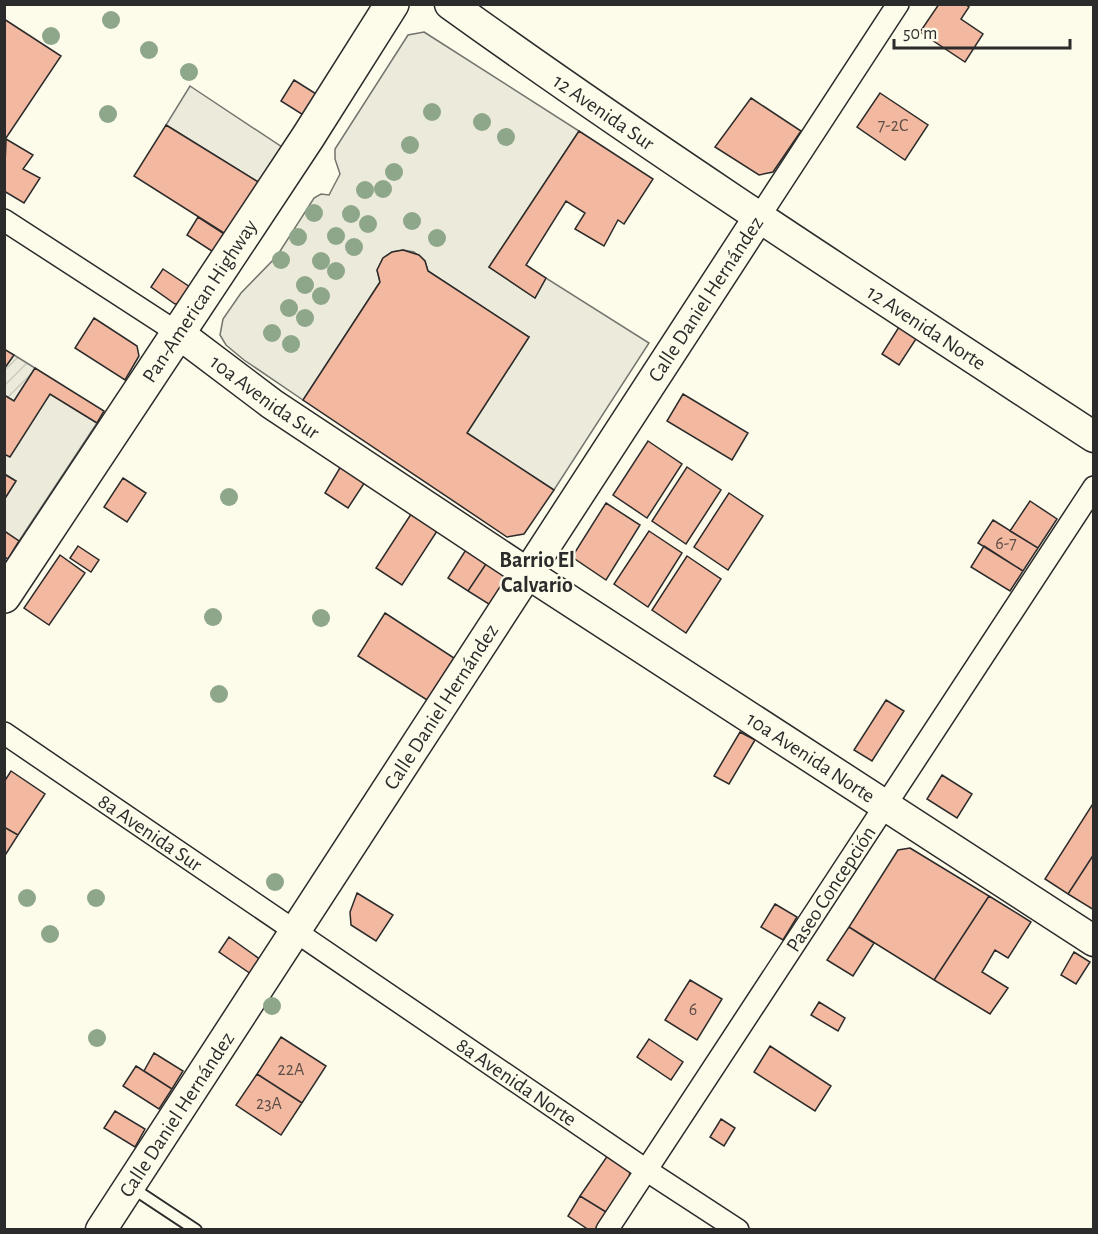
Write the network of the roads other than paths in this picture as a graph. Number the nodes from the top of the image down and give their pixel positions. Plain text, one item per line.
1 (392, 4) edge
2 (450, 4) edge
3 (898, 4) edge
4 (759, 217) junction
5 (4, 220) edge
6 (178, 333) junction
7 (1094, 437) edge
8 (1094, 487) edge
9 (527, 573) junction
10 (4, 596) edge
11 (4, 733) edge
12 (884, 806) junction
13 (297, 931) junction
14 (1094, 941) edge
15 (646, 1170) junction
16 (130, 1186) junction
17 (101, 1230) edge
18 (196, 1230) edge
19 (607, 1230) edge
20 (738, 1230) edge

1 - 6 main road, Pan-American Highway
2 - 4 street, 12 Avenida Sur
3 - 4 street, Calle Daniel Hernández
4 - 7 street, 12 Avenida Norte
4 - 9 street, Calle Daniel Hernández
5 - 6 street, 10a Avenida Sur
6 - 9 street, 10a Avenida Sur
6 - 10 main road, Pan-American Highway
8 - 12 street, Paseo Concepción
9 - 12 street, 10a Avenida Norte
9 - 13 street, Calle Daniel Hernández
11 - 13 street, 8a Avenida Sur
12 - 14 street, 10a Avenida Norte
12 - 15 street, Paseo Concepción
13 - 15 street, 8a Avenida Norte
13 - 16 street, Calle Daniel Hernández
15 - 19 street, Paseo Concepción
15 - 20 street, 8a Avenida Norte
16 - 17 street, Calle Daniel Hernández
16 - 18 lane

